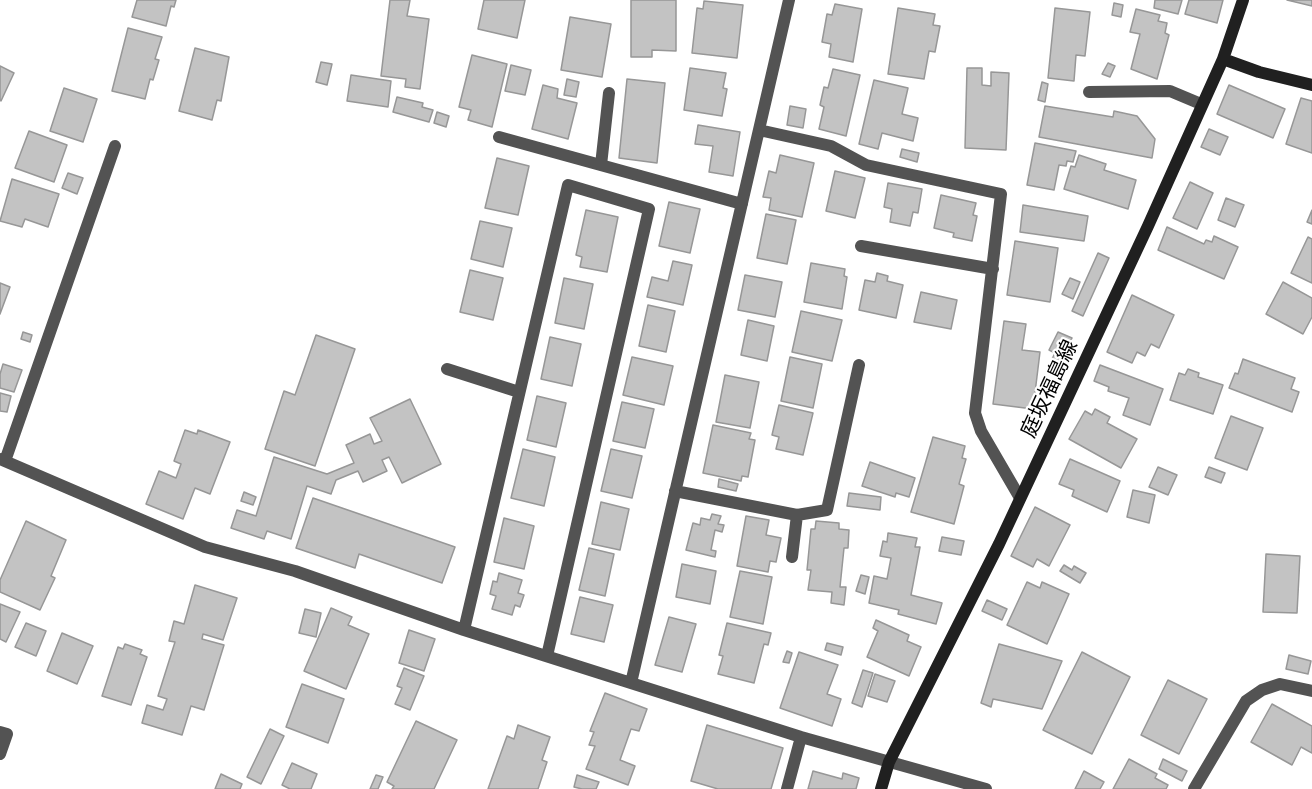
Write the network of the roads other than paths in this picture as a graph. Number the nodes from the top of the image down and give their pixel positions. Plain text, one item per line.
1 (789, 0) edge
2 (1243, 0) edge
3 (1223, 59) junction
4 (1312, 86) edge
5 (1089, 92) dead end
6 (609, 93) dead end
7 (1201, 104) junction
8 (759, 130) junction
9 (499, 136) dead end
10 (115, 146) dead end
11 (601, 165) junction
12 (742, 204) junction
13 (861, 246) dead end
14 (993, 269) junction
15 (860, 365) dead end
16 (447, 369) dead end
17 (519, 392) junction
18 (2, 460) edge
19 (675, 491) junction
20 (1020, 498) junction
21 (797, 515) junction
22 (792, 557) dead end
23 (464, 630) junction
24 (547, 656) junction
25 (631, 683) junction
26 (1312, 691) edge
27 (0, 732) edge
28 (801, 737) junction
29 (0, 754) edge
30 (889, 762) junction
31 (787, 789) edge
32 (881, 789) edge
33 (986, 789) edge
34 (1194, 789) edge

1 - 8 street
2 - 3 main road, 庭坂福島線
3 - 4 main road
3 - 7 main road, 庭坂福島線
5 - 7 street
6 - 11 street
7 - 20 main road, 庭坂福島線
8 - 12 street
8 - 14 street
9 - 11 street
10 - 18 street
11 - 12 street
12 - 19 street
13 - 14 street
14 - 20 street
15 - 21 street
16 - 17 street
17 - 23 street
17 - 24 street
18 - 23 street
19 - 21 street
19 - 25 street
20 - 30 main road, 庭坂福島線
21 - 22 street
23 - 24 street
24 - 25 street
25 - 28 street
26 - 34 street
27 - 29 street
28 - 30 street
28 - 31 street
30 - 32 main road, 庭坂福島線
30 - 33 street

